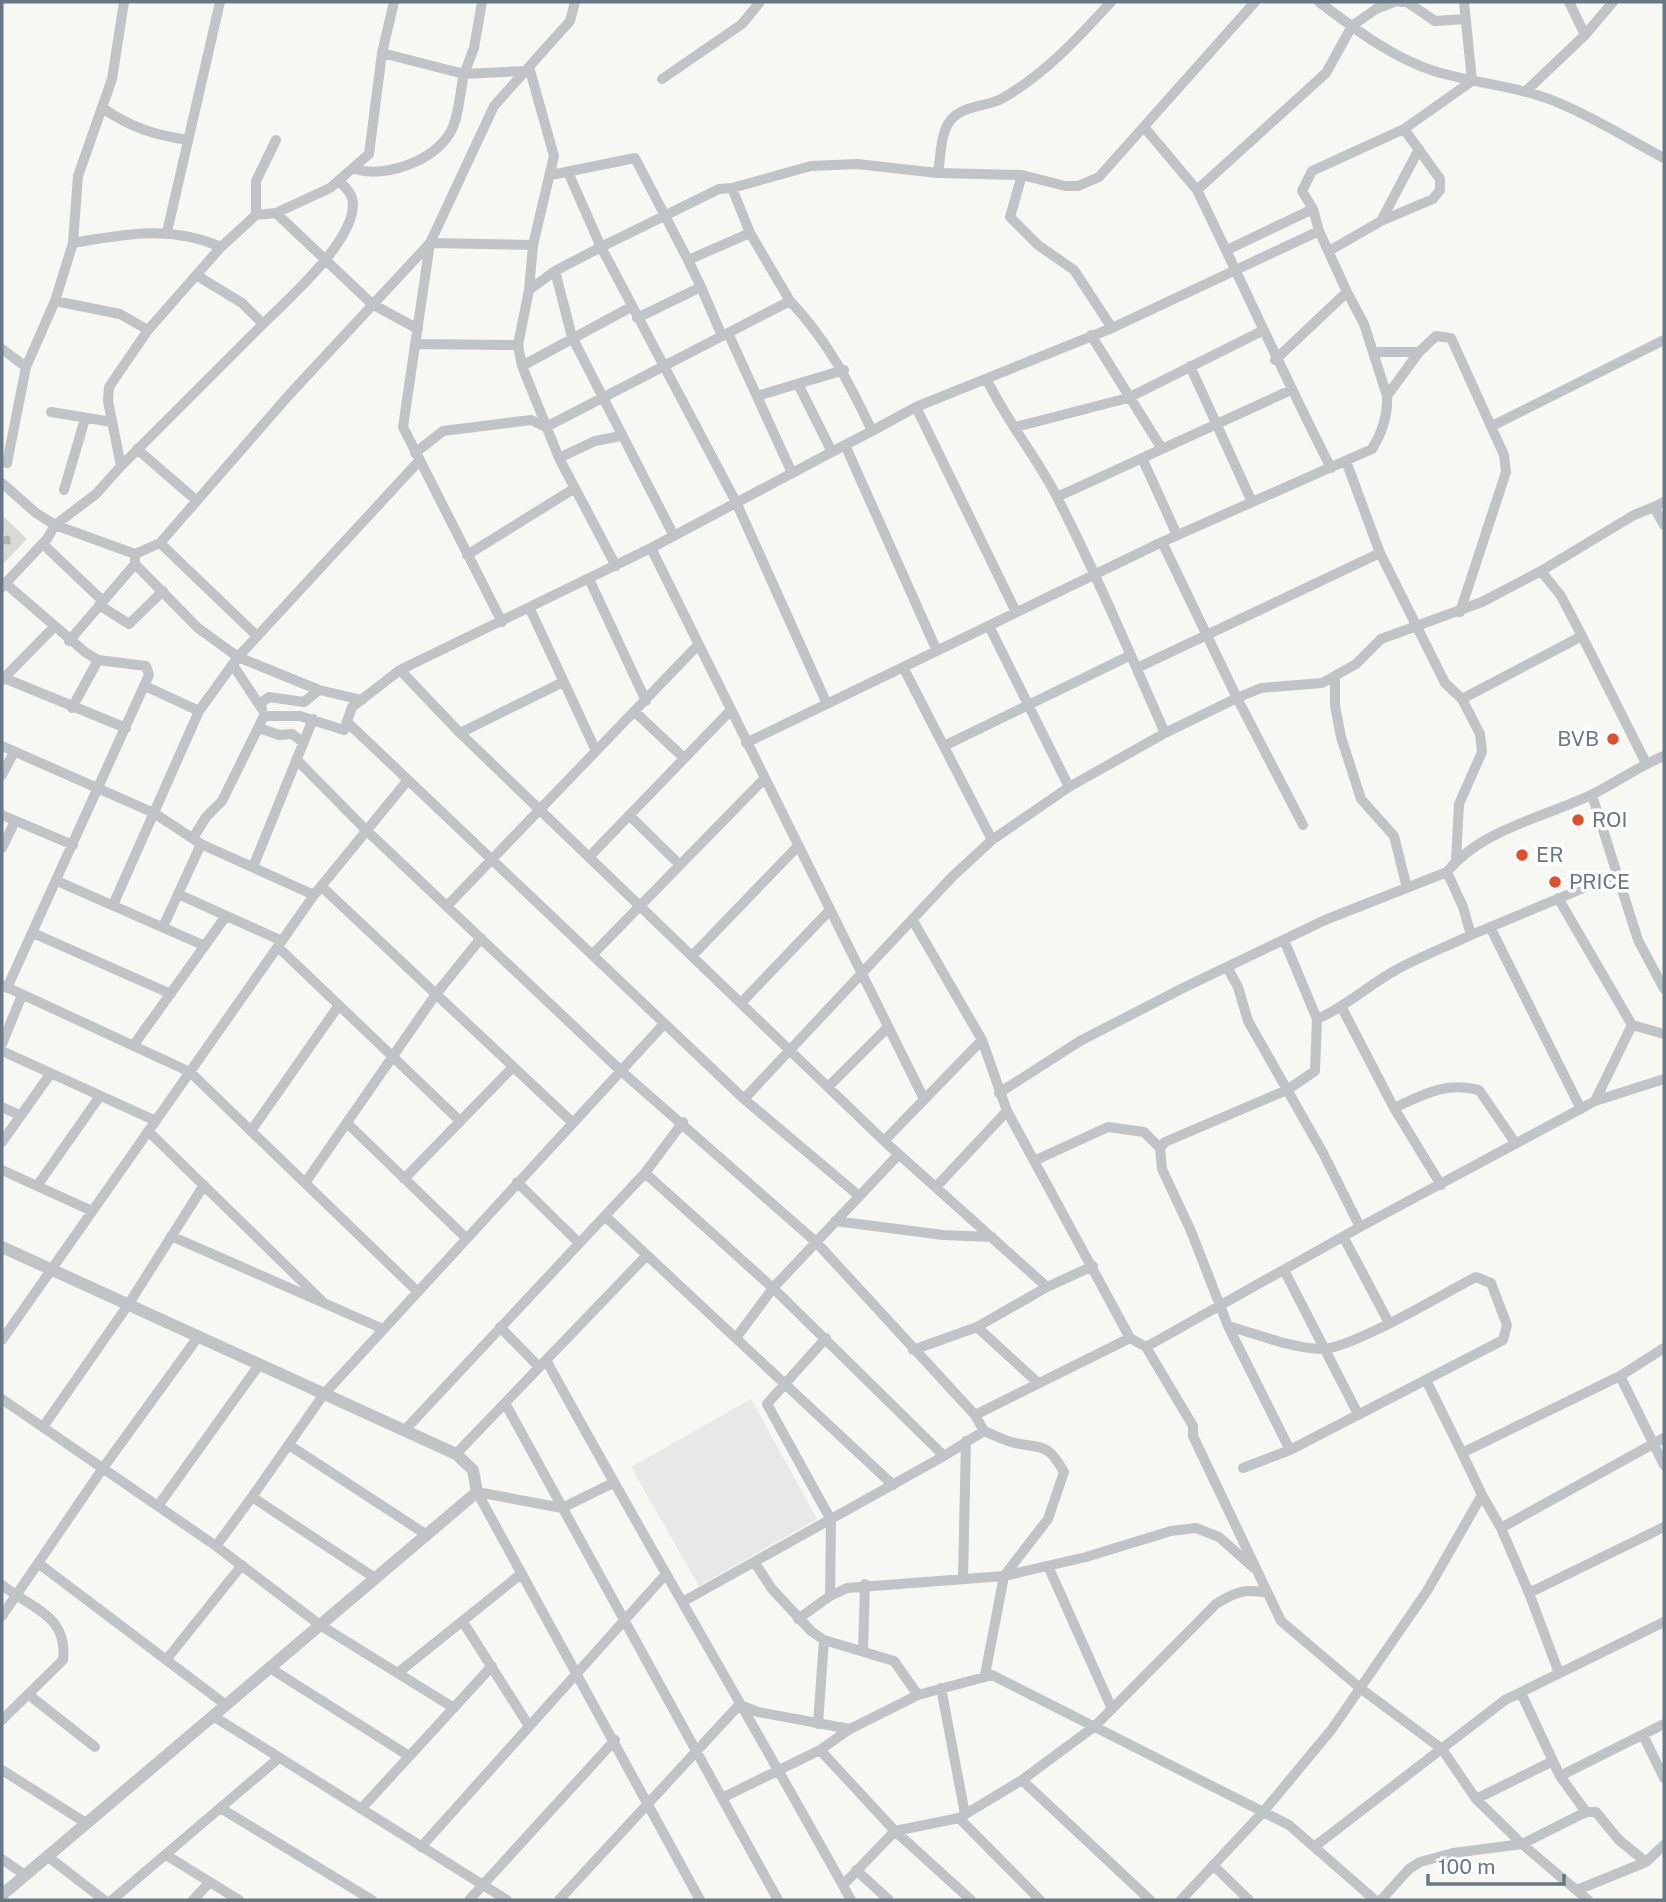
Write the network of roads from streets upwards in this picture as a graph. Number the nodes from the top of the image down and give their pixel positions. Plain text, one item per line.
1 (124, 2) edge
2 (219, 2) edge
3 (394, 2) edge
4 (482, 2) edge
5 (575, 2) edge
6 (760, 2) edge
7 (1111, 2) edge
8 (1255, 2) edge
9 (1319, 2) edge
10 (1394, 2) edge
11 (1400, 2) edge
12 (1569, 2) edge
13 (1614, 2) edge
14 (1466, 3) edge
15 (1465, 19) junction
16 (1352, 26) junction
17 (1585, 35) junction
18 (382, 53) junction
19 (526, 69) junction
20 (464, 74) junction
21 (662, 79) dead end
22 (1472, 81) junction
23 (1526, 91) junction
24 (104, 109) junction
25 (1144, 127) junction
26 (1404, 129) junction
27 (188, 140) junction
28 (276, 140) dead end
29 (1419, 149) junction
30 (1664, 158) edge
31 (354, 169) junction
32 (568, 172) junction
33 (938, 173) junction
34 (551, 175) junction
35 (1022, 175) junction
36 (339, 181) junction
37 (732, 188) junction
38 (1197, 190) junction
39 (1313, 209) junction
40 (276, 213) junction
41 (256, 215) junction
42 (666, 216) junction
43 (1381, 221) junction
44 (1320, 231) junction
45 (167, 232) junction
46 (750, 233) junction
47 (74, 243) junction
48 (430, 243) junction
49 (533, 245) junction
50 (221, 247) junction
51 (601, 247) junction
52 (1227, 250) junction
53 (1329, 251) junction
54 (688, 260) junction
55 (327, 261) junction
56 (555, 271) junction
57 (1237, 271) junction
58 (196, 275) junction
59 (701, 287) junction
60 (530, 290) junction
61 (1347, 292) junction
62 (55, 301) junction
63 (790, 302) junction
64 (372, 304) junction
65 (631, 307) junction
66 (637, 318) junction
67 (263, 324) junction
68 (1112, 328) junction
69 (418, 329) junction
70 (148, 330) junction
71 (1262, 331) junction
72 (725, 334) junction
73 (1091, 335) junction
74 (572, 337) junction
75 (1664, 340) edge
76 (415, 344) junction
77 (518, 345) junction
78 (2, 349) edge
79 (1373, 352) junction
80 (1419, 352) junction
81 (1275, 360) junction
82 (522, 366) junction
83 (1190, 366) junction
84 (26, 367) junction
85 (664, 367) junction
86 (844, 370) junction
87 (987, 380) junction
88 (798, 384) junction
89 (1291, 390) junction
90 (757, 396) junction
91 (1387, 396) junction
92 (603, 398) junction
93 (1128, 398) junction
94 (916, 407) junction
95 (51, 412) dead end
96 (85, 419) junction
97 (112, 422) junction
98 (1217, 425) junction
99 (1492, 426) junction
100 (546, 427) junction
101 (1016, 428) junction
102 (872, 431) junction
103 (621, 436) junction
104 (845, 445) junction
105 (137, 449) junction
106 (1162, 449) junction
107 (832, 452) junction
108 (417, 457) junction
109 (559, 458) junction
110 (1142, 458) junction
111 (1346, 461) junction
112 (7, 463) dead end
113 (121, 466) junction
114 (1331, 468) junction
115 (792, 472) junction
116 (2, 483) edge
117 (575, 488) junction
118 (64, 490) dead end
119 (1057, 497) junction
120 (197, 500) junction
121 (736, 502) junction
122 (1252, 502) junction
123 (1664, 502) edge
124 (1654, 507) junction
125 (55, 525) junction
126 (1664, 525) edge
127 (1177, 535) junction
128 (674, 536) junction
129 (1162, 542) junction
130 (160, 543) junction
131 (43, 544) junction
132 (651, 548) junction
133 (1380, 553) junction
134 (467, 555) junction
135 (135, 559) junction
136 (616, 566) junction
137 (1541, 571) junction
138 (1095, 575) junction
139 (589, 579) junction
140 (3, 585) edge
141 (163, 591) junction
142 (101, 603) junction
143 (530, 609) junction
144 (1016, 612) junction
145 (1460, 612) junction
146 (502, 622) junction
147 (989, 626) junction
148 (1419, 626) junction
149 (54, 628) junction
150 (257, 636) junction
151 (1207, 636) junction
152 (1582, 636) junction
153 (69, 641) junction
154 (697, 646) junction
155 (937, 650) junction
156 (1131, 655) junction
157 (98, 660) junction
158 (235, 661) junction
159 (903, 667) junction
160 (1137, 668) junction
161 (400, 670) junction
162 (1335, 677) junction
163 (3, 679) edge
164 (563, 682) junction
165 (145, 687) junction
166 (319, 690) junction
167 (1237, 698) junction
168 (362, 699) junction
169 (1462, 699) junction
170 (646, 701) junction
171 (261, 703) junction
172 (827, 704) junction
173 (1028, 705) junction
174 (72, 708) junction
175 (199, 711) junction
176 (730, 711) junction
177 (635, 712) junction
178 (264, 716) junction
179 (313, 719) junction
180 (347, 722) junction
181 (126, 728) junction
182 (259, 728) junction
183 (460, 733) junction
184 (1165, 733) junction
185 (303, 742) junction
186 (746, 743) junction
187 (2, 746) edge
188 (944, 746) junction
189 (596, 751) junction
190 (14, 752) junction
191 (1664, 756) edge
192 (684, 758) junction
193 (298, 761) junction
194 (1646, 764) junction
195 (2, 775) edge
196 (764, 779) junction
197 (407, 781) junction
198 (1069, 787) junction
199 (99, 789) junction
200 (1592, 795) junction
201 (540, 809) junction
202 (154, 813) junction
203 (2, 815) edge
204 (629, 815) junction
205 (15, 821) junction
206 (1303, 825) dead end
207 (365, 830) junction
208 (992, 840) junction
209 (197, 841) junction
210 (73, 845) junction
211 (798, 846) junction
212 (2, 848) edge
213 (589, 857) junction
214 (491, 860) junction
215 (1456, 860) junction
216 (680, 865) junction
217 (253, 867) junction
218 (1447, 872) junction
219 (1615, 875) junction
220 (57, 881) junction
221 (321, 886) junction
222 (1407, 888) junction
223 (178, 894) junction
224 (314, 895) junction
225 (1558, 898) junction
226 (113, 905) junction
227 (447, 906) junction
228 (640, 906) junction
229 (830, 910) junction
230 (226, 916) junction
231 (912, 919) junction
232 (163, 927) junction
233 (1490, 927) junction
234 (33, 933) junction
235 (1471, 935) junction
236 (481, 938) junction
237 (1284, 940) junction
238 (280, 944) junction
239 (205, 946) junction
240 (592, 956) junction
241 (692, 956) junction
242 (1227, 967) junction
243 (862, 974) junction
244 (5, 987) edge
245 (1664, 989) edge
246 (171, 994) junction
247 (436, 994) junction
248 (22, 995) junction
249 (741, 1003) junction
250 (339, 1005) junction
251 (1342, 1009) junction
252 (1317, 1019) junction
253 (664, 1024) junction
254 (1632, 1025) junction
255 (888, 1027) junction
256 (1664, 1034) edge
257 (982, 1040) junction
258 (2, 1044) edge
259 (134, 1046) junction
260 (2, 1051) edge
261 (790, 1051) junction
262 (393, 1056) junction
263 (513, 1067) junction
264 (620, 1070) junction
265 (190, 1072) junction
266 (51, 1073) junction
267 (1664, 1079) edge
268 (828, 1087) junction
269 (1287, 1090) junction
270 (999, 1093) junction
271 (100, 1096) junction
272 (744, 1099) junction
273 (924, 1099) junction
274 (1595, 1101) junction
275 (2, 1107) edge
276 (1394, 1108) junction
277 (1581, 1109) junction
278 (1006, 1111) junction
279 (19, 1115) junction
280 (156, 1121) junction
281 (460, 1121) junction
282 (572, 1122) junction
283 (682, 1122) junction
284 (347, 1123) junction
285 (148, 1131) junction
286 (251, 1131) junction
287 (884, 1141) junction
288 (2, 1142) edge
289 (1516, 1144) junction
290 (1160, 1148) junction
291 (899, 1154) junction
292 (1036, 1160) junction
293 (2, 1170) edge
294 (645, 1173) junction
295 (404, 1179) junction
296 (517, 1182) junction
297 (305, 1183) junction
298 (204, 1185) junction
299 (1441, 1185) junction
300 (37, 1186) junction
301 (937, 1186) junction
302 (858, 1195) junction
303 (92, 1211) junction
304 (605, 1216) junction
305 (835, 1221) junction
306 (1360, 1227) junction
307 (172, 1236) junction
308 (992, 1237) junction
309 (467, 1238) junction
310 (1344, 1238) junction
311 (816, 1242) junction
312 (579, 1243) junction
313 (2, 1248) edge
314 (647, 1255) junction
315 (1093, 1266) junction
316 (51, 1270) junction
317 (1284, 1270) junction
318 (1047, 1287) junction
319 (773, 1288) junction
320 (418, 1292) junction
321 (323, 1301) junction
322 (128, 1305) junction
323 (1219, 1305) junction
324 (1389, 1323) junction
325 (1228, 1326) junction
326 (500, 1327) junction
327 (977, 1327) junction
328 (383, 1329) junction
329 (198, 1337) junction
330 (736, 1338) junction
331 (826, 1338) junction
332 (1130, 1338) junction
333 (2, 1340) edge
334 (1146, 1347) junction
335 (1664, 1348) edge
336 (1324, 1349) junction
337 (913, 1350) junction
338 (542, 1364) junction
339 (260, 1365) junction
340 (1620, 1376) junction
341 (1426, 1380) junction
342 (1037, 1382) junction
343 (786, 1383) junction
344 (324, 1394) junction
345 (2, 1399) edge
346 (505, 1403) junction
347 (1358, 1414) junction
348 (975, 1415) junction
349 (43, 1427) junction
350 (404, 1431) junction
351 (984, 1431) junction
352 (1664, 1438) edge
353 (966, 1441) junction
354 (1654, 1443) junction
355 (289, 1445) junction
356 (1290, 1450) junction
357 (1462, 1453) junction
358 (456, 1454) junction
359 (944, 1456) junction
360 (1664, 1465) edge
361 (103, 1468) junction
362 (1243, 1468) dead end
363 (613, 1483) junction
364 (893, 1485) junction
365 (477, 1492) junction
366 (1482, 1495) junction
367 (252, 1497) junction
368 (158, 1506) junction
369 (562, 1508) junction
370 (831, 1520) junction
371 (1664, 1527) edge
372 (1501, 1528) junction
373 (427, 1535) junction
374 (216, 1546) junction
375 (38, 1563) junction
376 (755, 1563) junction
377 (242, 1565) junction
378 (1048, 1566) junction
379 (1258, 1572) junction
380 (521, 1574) junction
381 (666, 1574) junction
382 (1004, 1576) junction
383 (375, 1578) junction
384 (963, 1578) junction
385 (865, 1584) junction
386 (2, 1585) edge
387 (1267, 1593) junction
388 (1529, 1593) junction
389 (15, 1596) junction
390 (830, 1596) junction
391 (684, 1601) junction
392 (2, 1616) edge
393 (799, 1619) junction
394 (624, 1620) junction
395 (463, 1622) junction
396 (1664, 1622) edge
397 (320, 1625) junction
398 (824, 1640) junction
399 (863, 1651) junction
400 (166, 1660) junction
401 (492, 1666) junction
402 (270, 1668) junction
403 (399, 1672) junction
404 (576, 1673) junction
405 (1559, 1673) junction
406 (985, 1675) junction
407 (941, 1688) junction
408 (1360, 1688) junction
409 (1521, 1693) junction
410 (29, 1695) junction
411 (918, 1695) junction
412 (740, 1704) junction
413 (226, 1705) junction
414 (454, 1708) junction
415 (1112, 1709) junction
416 (213, 1716) junction
417 (2, 1720) edge
418 (818, 1724) junction
419 (1664, 1724) edge
420 (529, 1726) junction
421 (1095, 1726) junction
422 (850, 1730) junction
423 (1643, 1735) junction
424 (615, 1740) junction
425 (94, 1748) dead end
426 (1442, 1749) junction
427 (820, 1750) junction
428 (697, 1752) junction
429 (409, 1756) junction
430 (279, 1758) junction
431 (1553, 1761) junction
432 (778, 1768) junction
433 (2, 1770) edge
434 (1560, 1776) junction
435 (1664, 1778) edge
436 (1022, 1780) junction
437 (722, 1798) junction
438 (1476, 1799) junction
439 (648, 1805) junction
440 (222, 1809) junction
441 (361, 1810) junction
442 (1264, 1811) junction
443 (1586, 1812) junction
444 (962, 1816) junction
445 (86, 1823) junction
446 (895, 1831) junction
447 (1522, 1844) junction
448 (1664, 1845) edge
449 (421, 1847) junction
450 (1314, 1847) junction
451 (166, 1855) junction
452 (47, 1857) junction
453 (2, 1859) edge
454 (1646, 1862) junction
455 (1213, 1865) junction
456 (856, 1870) junction
457 (25, 1875) junction
458 (210, 1882) junction
459 (483, 1885) junction
460 (843, 1885) junction
461 (1577, 1890) junction
462 (2, 1895) edge
463 (104, 1900) edge
464 (112, 1900) edge
465 (193, 1900) edge
466 (239, 1900) edge
467 (372, 1900) edge
468 (469, 1900) edge
469 (507, 1900) edge
470 (559, 1900) edge
471 (700, 1900) edge
472 (778, 1900) edge
473 (851, 1900) edge
474 (889, 1900) edge
475 (970, 1900) edge
476 (1040, 1900) edge
477 (1150, 1900) edge
478 (1181, 1900) edge
479 (1249, 1900) edge
480 (1375, 1900) edge
481 (1381, 1900) edge
482 (1588, 1900) edge

1 - 24 street
2 - 27 street
3 - 18 street
4 - 20 street
5 - 19 street
6 - 21 street
7 - 33 street
8 - 25 street
9 - 16 street
10 - 16 street
11 - 15 street
12 - 17 street
13 - 17 street
14 - 15 street
15 - 22 street
16 - 22 street
16 - 38 street
17 - 23 street
18 - 20 street
18 - 31 street
19 - 20 street
19 - 34 street
19 - 48 street
20 - 31 street
22 - 23 street
22 - 26 street
23 - 30 street
24 - 27 street
24 - 47 street
25 - 35 street
25 - 38 street
26 - 29 street
26 - 39 street
27 - 45 street
28 - 41 street
29 - 43 street
29 - 43 street
31 - 36 street
32 - 34 street
32 - 42 street
32 - 51 street
33 - 35 street
33 - 37 street
34 - 49 street
35 - 68 street
36 - 40 street
36 - 55 street
37 - 42 street
37 - 46 street
38 - 52 street
39 - 44 street
39 - 52 street
40 - 41 street
40 - 55 street
41 - 50 street
42 - 51 street
42 - 54 street
43 - 53 street
44 - 53 street
44 - 57 street
45 - 47 street
45 - 50 street
46 - 54 street
46 - 63 street
47 - 62 street
48 - 49 street
48 - 64 street
48 - 69 street
49 - 60 street
50 - 58 street
51 - 56 street
51 - 65 street
52 - 57 street
53 - 61 street
54 - 59 street
55 - 64 street
55 - 67 street
56 - 60 street
56 - 74 street
57 - 68 street
57 - 71 street
58 - 67 street
58 - 70 street
59 - 66 street
59 - 72 street
60 - 77 street
61 - 79 street
61 - 81 street
62 - 70 street
62 - 84 street
63 - 72 street
63 - 86 street
64 - 69 street
64 - 120 street
65 - 66 street
65 - 74 street
66 - 85 street
67 - 105 street
68 - 73 street
69 - 76 street
70 - 97 street
71 - 81 street
71 - 83 street
72 - 85 street
72 - 90 street
73 - 87 street
73 - 93 street
74 - 82 street
74 - 92 street
75 - 99 street
76 - 77 street
76 - 108 street
77 - 82 street
78 - 84 street
79 - 80 street
79 - 91 street
80 - 91 street
80 - 99 street
81 - 89 street
82 - 100 street
83 - 93 street
83 - 98 street
84 - 112 street
85 - 92 street
85 - 121 street
86 - 88 street
86 - 102 street
87 - 94 street
87 - 101 street
88 - 90 street
88 - 107 street
89 - 98 street
89 - 114 street
90 - 115 street
91 - 111 street
92 - 100 street
92 - 103 street
93 - 101 street
93 - 106 street
94 - 102 street
94 - 144 street
95 - 96 street
96 - 97 street
96 - 118 street
97 - 113 street
98 - 106 street
98 - 122 street
99 - 145 street
100 - 108 street
100 - 109 street
101 - 119 street
102 - 104 street
103 - 109 street
103 - 128 street
104 - 107 street
104 - 155 street
105 - 113 street
105 - 120 street
106 - 110 street
107 - 115 street
108 - 134 street
108 - 150 street
109 - 117 street
110 - 119 street
110 - 127 street
111 - 114 street
111 - 133 street
113 - 125 street
114 - 122 street
115 - 121 street
116 - 125 street
117 - 134 street
117 - 136 street
119 - 138 street
120 - 130 street
121 - 128 street
121 - 172 street
122 - 127 street
123 - 124 street
124 - 126 street
124 - 137 street
125 - 131 street
125 - 135 street
127 - 129 street
128 - 132 street
129 - 138 street
129 - 151 street
130 - 135 street
130 - 150 street
131 - 140 street
131 - 142 street
132 - 136 street
132 - 154 street
133 - 148 street
133 - 151 street
134 - 146 street
135 - 141 street
135 - 142 street
136 - 139 street
137 - 145 street
137 - 152 street
138 - 144 street
138 - 156 street
139 - 143 street
139 - 170 street
140 - 149 street
141 - 142 street
141 - 158 street
142 - 153 street
143 - 146 street
143 - 164 street
144 - 147 street
145 - 148 street
146 - 161 street
147 - 155 street
147 - 173 street
148 - 162 street
148 - 169 street
149 - 153 street
149 - 163 street
150 - 158 street
151 - 160 street
151 - 167 street
152 - 169 street
152 - 194 street
153 - 157 street
154 - 170 street
154 - 176 street
155 - 159 street
156 - 160 street
156 - 173 street
157 - 165 street
157 - 174 street
158 - 166 street
158 - 171 street
158 - 175 street
159 - 172 street
159 - 188 street
160 - 184 street
161 - 168 street
161 - 183 street
162 - 167 street
162 - 222 street
163 - 174 street
164 - 183 street
164 - 189 street
165 - 175 street
165 - 181 street
166 - 168 street
166 - 171 street
167 - 184 street
167 - 206 street
168 - 180 street
169 - 215 street
170 - 177 street
171 - 178 street
172 - 186 street
173 - 188 street
173 - 198 street
174 - 181 street
175 - 202 street
176 - 186 street
176 - 192 street
177 - 189 street
177 - 192 street
178 - 179 street
178 - 182 street
179 - 180 street
179 - 185 street
180 - 197 street
181 - 199 street
182 - 185 street
182 - 209 street
183 - 201 street
184 - 198 street
185 - 193 street
186 - 196 street
187 - 190 street
188 - 208 street
189 - 201 street
190 - 195 street
190 - 199 street
191 - 194 street
192 - 204 street
193 - 207 street
193 - 217 street
194 - 200 street
196 - 211 street
196 - 216 street
197 - 207 street
197 - 214 street
198 - 208 street
199 - 202 street
199 - 210 street
200 - 215 street
200 - 219 street
201 - 213 street
201 - 214 street
202 - 209 street
202 - 226 street
203 - 205 street
204 - 213 street
204 - 216 street
205 - 210 street
205 - 212 street
207 - 221 street
207 - 227 street
208 - 231 street
209 - 217 street
209 - 223 street
210 - 220 street
211 - 229 street
211 - 241 street
213 - 228 street
214 - 227 street
214 - 240 street
215 - 218 street
216 - 228 street
217 - 224 street
218 - 222 street
218 - 235 street
219 - 225 street
219 - 245 street
220 - 226 street
220 - 234 street
221 - 224 street
221 - 247 street
222 - 237 street
223 - 230 street
223 - 232 street
224 - 238 street
225 - 233 street
225 - 254 street
226 - 232 street
227 - 236 street
228 - 240 street
228 - 241 street
229 - 243 street
229 - 249 street
230 - 238 street
230 - 239 street
231 - 243 street
231 - 257 street
232 - 239 street
233 - 235 street
233 - 277 street
234 - 244 street
234 - 246 street
235 - 251 street
236 - 247 street
236 - 264 street
237 - 242 street
237 - 252 street
238 - 250 street
238 - 265 street
239 - 246 street
240 - 253 street
241 - 249 street
242 - 269 street
242 - 270 street
243 - 255 street
243 - 261 street
244 - 248 street
246 - 259 street
247 - 262 street
247 - 263 street
248 - 258 street
248 - 259 street
249 - 261 street
250 - 262 street
250 - 286 street
251 - 252 street
251 - 276 street
252 - 269 street
253 - 264 street
253 - 272 street
254 - 256 street
254 - 274 street
255 - 268 street
255 - 273 street
257 - 270 street
257 - 273 street
259 - 265 street
260 - 266 street
261 - 268 street
261 - 272 street
262 - 281 street
262 - 284 street
263 - 281 street
263 - 282 street
264 - 282 street
264 - 283 street
265 - 280 street
265 - 286 street
266 - 271 street
266 - 279 street
267 - 274 street
268 - 287 street
269 - 290 street
269 - 306 street
270 - 278 street
271 - 280 street
271 - 300 street
272 - 302 street
273 - 287 street
274 - 277 street
275 - 279 street
276 - 289 street
276 - 299 street
277 - 289 street
278 - 292 street
278 - 301 street
279 - 288 street
280 - 285 street
281 - 295 street
282 - 296 street
283 - 294 street
283 - 311 street
284 - 295 street
284 - 297 street
285 - 298 street
285 - 303 street
286 - 297 street
287 - 291 street
289 - 299 street
290 - 292 street
290 - 323 street
291 - 301 street
291 - 302 street
292 - 315 street
293 - 300 street
294 - 304 street
294 - 319 street
295 - 309 street
296 - 309 street
296 - 312 street
297 - 320 street
298 - 307 street
298 - 321 street
299 - 306 street
300 - 303 street
301 - 308 street
302 - 305 street
303 - 316 street
304 - 312 street
304 - 314 street
305 - 308 street
305 - 311 street
306 - 310 street
307 - 321 street
307 - 322 street
308 - 318 street
309 - 320 street
310 - 317 street
310 - 324 street
311 - 319 street
311 - 337 street
312 - 326 street
313 - 316 street
314 - 330 street
314 - 338 street
315 - 318 street
315 - 332 street
316 - 322 street
316 - 333 street
317 - 323 street
317 - 336 street
318 - 327 street
319 - 330 street
319 - 331 street
320 - 328 street
321 - 328 street
322 - 329 street
322 - 349 street
323 - 325 street
323 - 334 street
324 - 336 street
324 - 341 street
325 - 336 street
325 - 356 street
326 - 338 street
326 - 350 street
327 - 337 street
327 - 342 street
328 - 344 street
329 - 339 street
329 - 361 street
330 - 343 street
331 - 343 street
331 - 359 street
332 - 334 street
332 - 342 street
334 - 379 street
335 - 340 street
336 - 347 street
337 - 348 street
338 - 346 street
338 - 363 street
339 - 344 street
339 - 368 street
340 - 354 street
340 - 357 street
341 - 347 street
341 - 357 street
342 - 348 street
343 - 364 street
343 - 370 street
344 - 350 street
344 - 355 street
345 - 349 street
346 - 358 street
346 - 369 street
347 - 356 street
348 - 351 street
349 - 361 street
350 - 358 street
351 - 353 street
351 - 382 street
352 - 354 street
353 - 359 street
353 - 384 street
354 - 360 street
354 - 372 street
355 - 367 street
355 - 373 street
356 - 362 street
357 - 366 street
358 - 365 street
359 - 364 street
361 - 368 street
361 - 375 street
363 - 369 street
363 - 381 street
364 - 370 street
365 - 369 street
365 - 373 street
365 - 380 street
366 - 372 street
366 - 408 street
367 - 374 street
367 - 383 street
368 - 374 street
369 - 394 street
370 - 376 street
370 - 390 street
371 - 388 street
372 - 388 street
373 - 383 street
374 - 377 street
375 - 389 street
375 - 400 street
376 - 391 street
376 - 393 street
377 - 397 street
377 - 400 street
378 - 379 street
378 - 382 street
378 - 415 street
379 - 387 street
380 - 395 street
380 - 404 street
381 - 391 street
381 - 394 street
382 - 384 street
382 - 406 street
383 - 397 street
384 - 385 street
385 - 390 street
385 - 399 street
386 - 389 street
387 - 408 street
387 - 415 street
388 - 405 street
389 - 392 street
389 - 410 street
390 - 393 street
391 - 412 street
393 - 398 street
394 - 404 street
394 - 428 street
395 - 401 street
395 - 403 street
396 - 405 street
397 - 402 street
397 - 403 street
398 - 399 street
398 - 418 street
399 - 411 street
400 - 413 street
401 - 414 street
401 - 420 street
402 - 413 street
402 - 429 street
403 - 414 street
404 - 420 street
404 - 424 street
405 - 409 street
406 - 407 street
406 - 421 street
407 - 411 street
407 - 444 street
408 - 426 street
408 - 442 street
409 - 426 street
409 - 431 street
410 - 417 street
410 - 425 street
411 - 422 street
412 - 418 street
412 - 428 street
412 - 432 street
413 - 416 street
414 - 429 street
415 - 421 street
416 - 430 street
416 - 445 street
418 - 422 street
419 - 423 street
420 - 449 street
421 - 436 street
421 - 442 street
422 - 427 street
423 - 434 street
423 - 435 street
424 - 439 street
424 - 459 street
426 - 438 street
426 - 450 street
427 - 432 street
427 - 446 street
428 - 437 street
428 - 439 street
429 - 441 street
430 - 440 street
430 - 441 street
431 - 434 street
431 - 438 street
432 - 437 street
432 - 460 street
433 - 445 street
434 - 443 street
436 - 444 street
436 - 477 street
437 - 472 street
438 - 447 street
439 - 470 street
439 - 471 street
440 - 451 street
440 - 467 street
441 - 449 street
442 - 450 street
442 - 455 street
443 - 447 street
443 - 454 street
444 - 446 street
444 - 476 street
445 - 452 street
446 - 456 street
446 - 475 street
447 - 461 street
447 - 481 street
448 - 454 street
449 - 459 street
450 - 480 street
451 - 458 street
451 - 464 street
452 - 457 street
452 - 463 street
453 - 457 street
454 - 461 street
455 - 478 street
455 - 479 street
456 - 460 street
456 - 474 street
457 - 462 street
458 - 465 street
458 - 466 street
459 - 468 street
459 - 469 street
460 - 473 street
461 - 482 street

